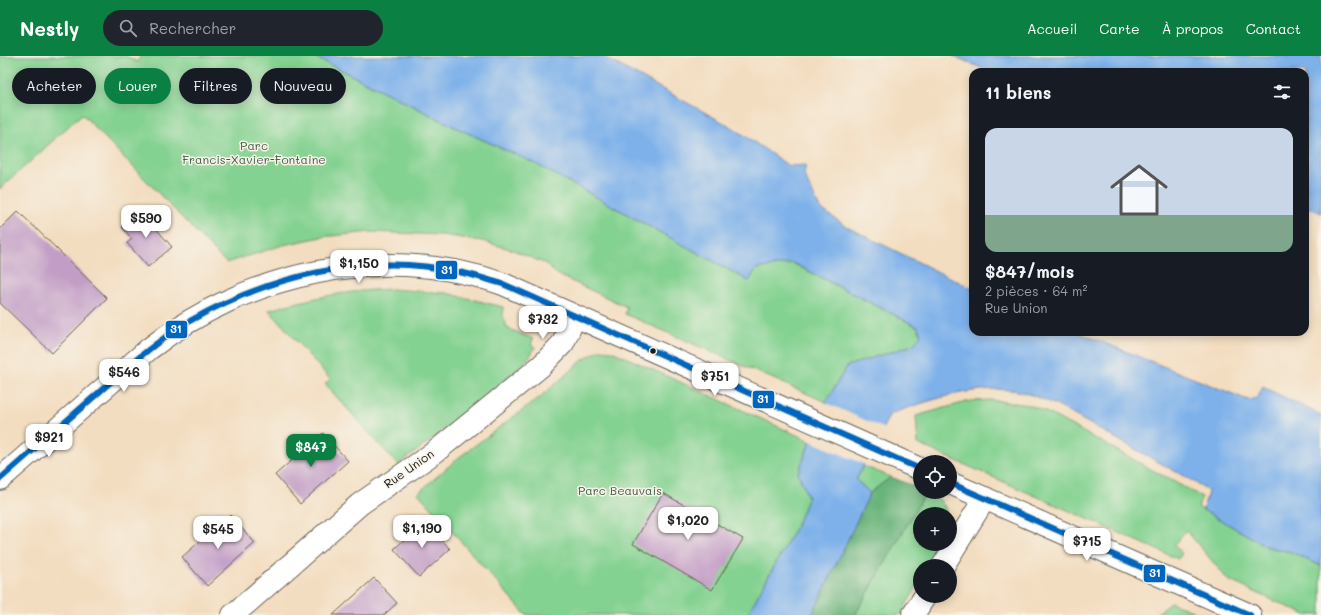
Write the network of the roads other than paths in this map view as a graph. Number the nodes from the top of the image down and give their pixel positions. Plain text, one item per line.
1 (573, 316) junction
2 (913, 467) edge
3 (0, 479) edge
4 (957, 485) edge
5 (985, 498) junction
6 (947, 559) edge
7 (921, 603) edge
8 (233, 615) edge
9 (913, 615) edge
10 (1250, 615) edge

1 - 2 street
1 - 3 street
1 - 8 street, Rue Union
4 - 5 street
5 - 6 street
5 - 10 street
7 - 9 street

